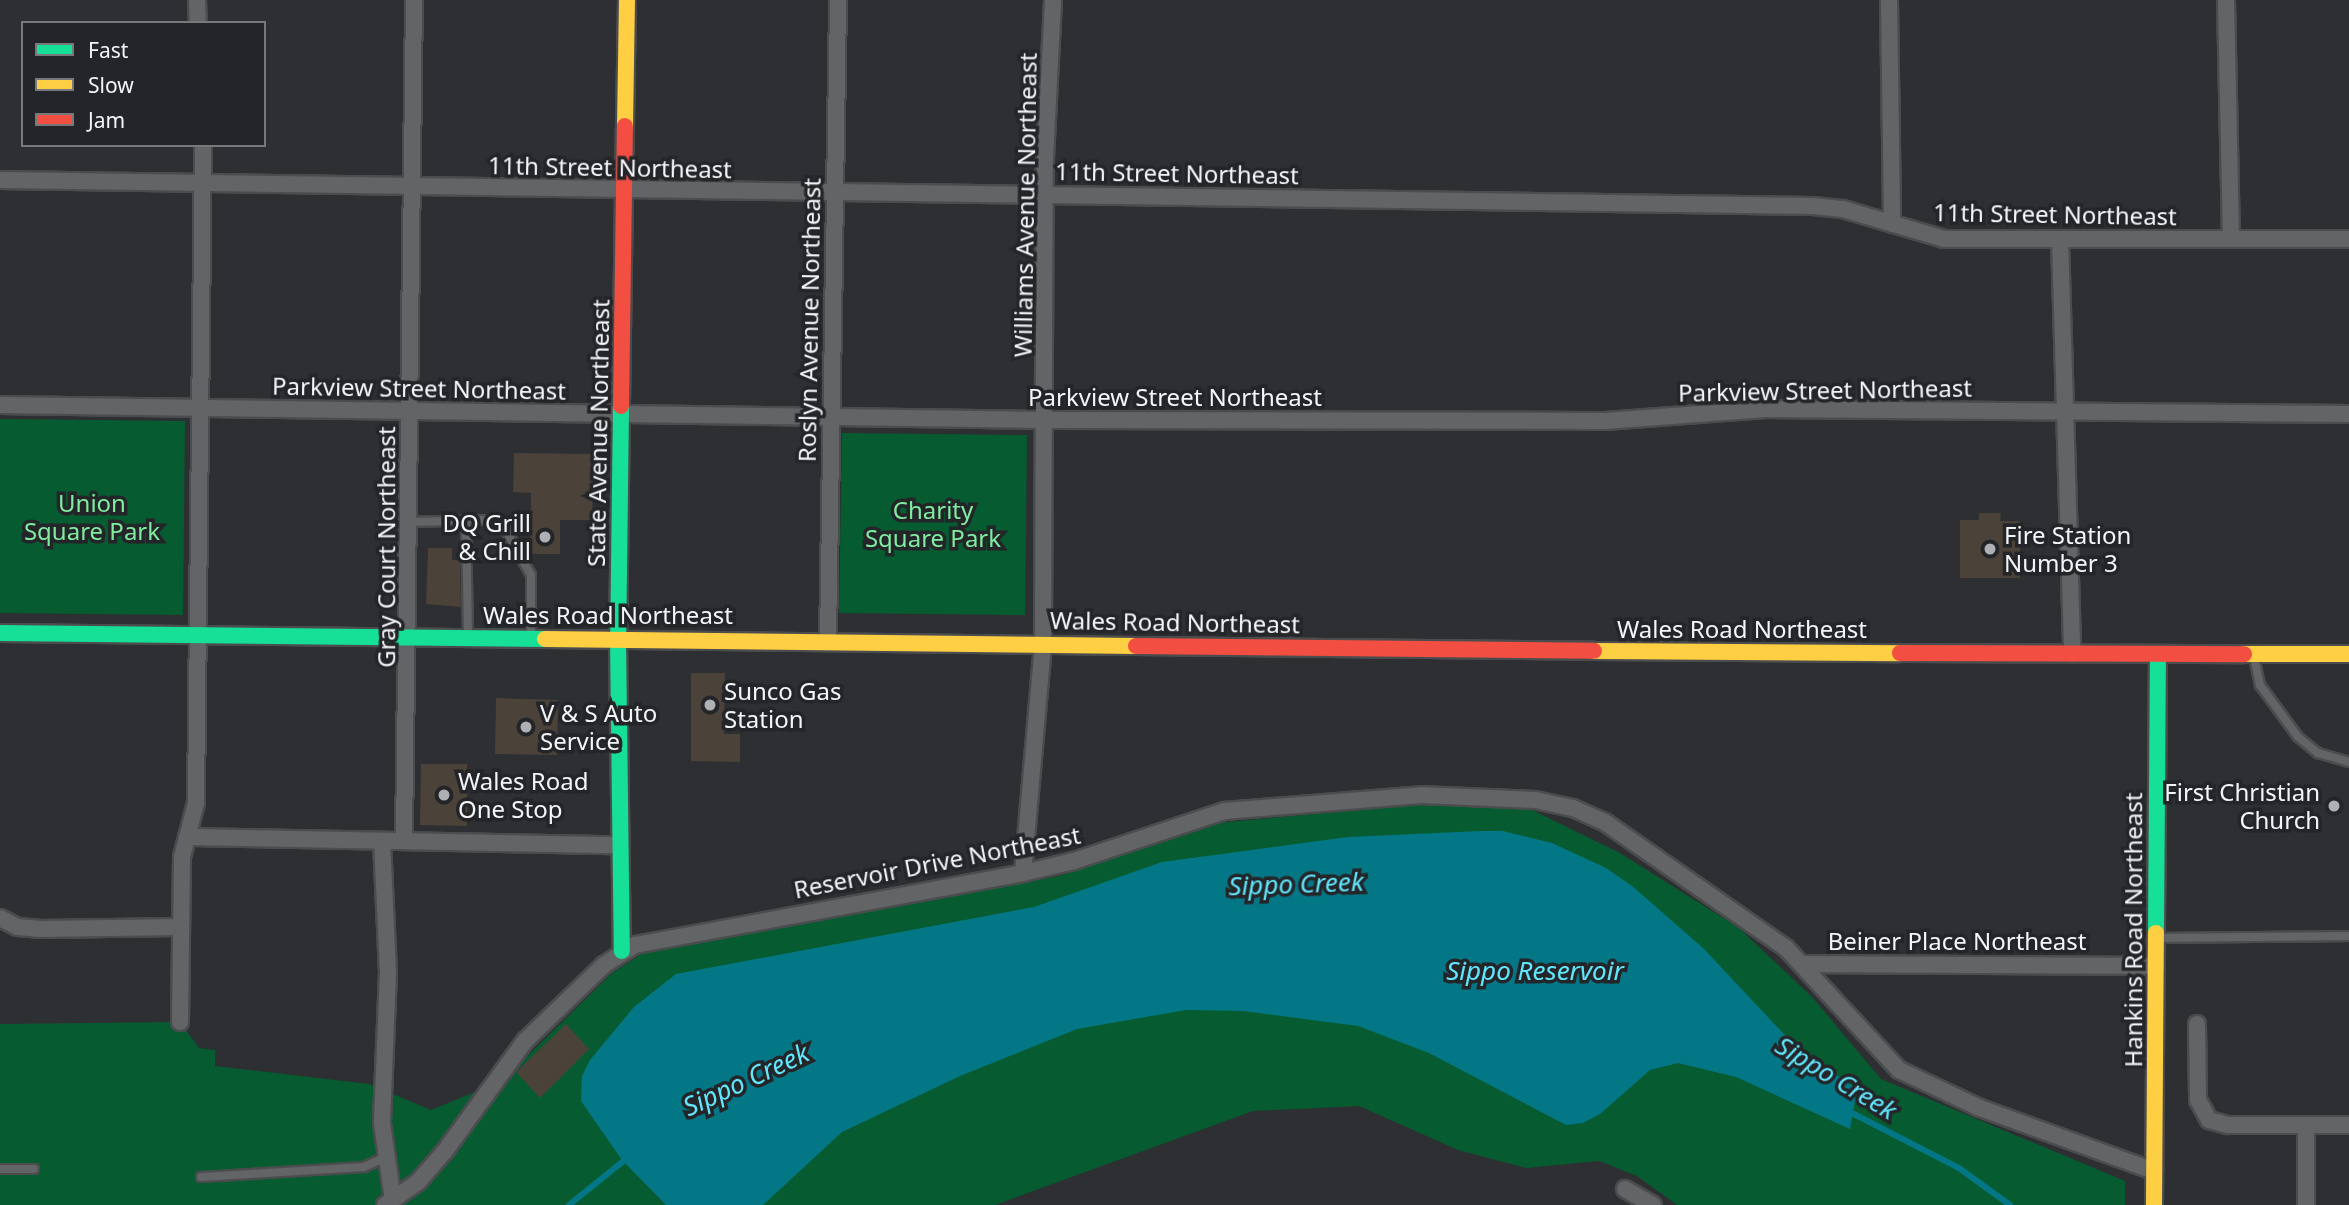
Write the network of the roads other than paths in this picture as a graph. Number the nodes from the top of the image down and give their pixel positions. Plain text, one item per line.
1 (197, 0) edge
2 (414, 0) edge
3 (627, 0) edge
4 (838, 0) edge
5 (1053, 0) edge
6 (1889, 0) edge
7 (2226, 0) edge
8 (198, 21) edge
9 (203, 147) edge
10 (0, 180) edge
11 (203, 183) junction
12 (414, 186) junction
13 (624, 191) junction
14 (833, 192) junction
15 (1046, 194) junction
16 (1892, 224) junction
17 (2231, 239) junction
18 (2349, 239) edge
19 (2060, 240) junction
20 (0, 405) edge
21 (200, 407) junction
22 (410, 411) junction
23 (2064, 411) junction
24 (622, 414) junction
25 (2349, 414) edge
26 (831, 416) junction
27 (1043, 420) junction
28 (466, 520) junction
29 (409, 522) junction
30 (0, 633) edge
31 (197, 634) junction
32 (410, 636) junction
33 (468, 637) junction
34 (531, 638) junction
35 (618, 638) junction
36 (828, 640) junction
37 (1043, 643) junction
38 (2072, 654) junction
39 (2253, 654) junction
40 (2349, 654) edge
41 (2158, 655) junction
42 (2349, 762) edge
43 (187, 837) junction
44 (383, 841) junction
45 (404, 841) junction
46 (619, 845) junction
47 (1023, 873) junction
48 (0, 918) edge
49 (180, 927) junction
50 (2349, 936) edge
51 (2156, 938) junction
52 (622, 951) junction
53 (1801, 964) junction
54 (2155, 966) junction
55 (180, 1022) dead end
56 (2197, 1024) dead end
57 (2306, 1125) junction
58 (2349, 1125) edge
59 (385, 1157) junction
60 (0, 1169) edge
61 (34, 1169) dead end
62 (2154, 1171) junction
63 (201, 1177) dead end
64 (1625, 1189) dead end
65 (389, 1203) edge
66 (1653, 1205) edge
67 (2154, 1205) edge
68 (2306, 1205) edge

1 - 8 street
2 - 12 street, Gray Court Northeast
3 - 13 main road, State Avenue Northeast
4 - 14 street, Roslyn Avenue Northeast
5 - 15 street, Williams Avenue Northeast
6 - 16 street
7 - 17 street
9 - 11 street
10 - 11 street, 11th Street Northeast
11 - 12 street, 11th Street Northeast
11 - 21 street
12 - 13 street, 11th Street Northeast
12 - 22 street, Gray Court Northeast
13 - 14 street, 11th Street Northeast
13 - 24 main road, State Avenue Northeast
14 - 15 street, 11th Street Northeast
14 - 26 street, Roslyn Avenue Northeast
15 - 16 street, 11th Street Northeast
15 - 27 street, Williams Avenue Northeast
16 - 19 street, 11th Street Northeast
17 - 18 street, 11th Street Northeast
17 - 19 street, 11th Street Northeast
19 - 23 street
20 - 21 street, Parkview Street Northeast
21 - 22 street, Parkview Street Northeast
21 - 31 street
22 - 24 street, Parkview Street Northeast
22 - 29 street, Gray Court Northeast
23 - 25 street, Parkview Street Northeast
23 - 27 street, Parkview Street Northeast
23 - 38 street
24 - 26 street, Parkview Street Northeast
24 - 35 main road, State Avenue Northeast
26 - 27 street, Parkview Street Northeast
26 - 36 street, Roslyn Avenue Northeast
27 - 37 street, Williams Avenue Northeast
28 - 29 lane
28 - 33 lane
28 - 34 lane
29 - 32 street, Gray Court Northeast
30 - 31 main road, Wales Road Northeast
31 - 32 main road, Wales Road Northeast
31 - 43 street
32 - 33 main road, Wales Road Northeast
32 - 45 street, Gray Court Northeast
33 - 34 main road, Wales Road Northeast
34 - 35 main road, Wales Road Northeast
35 - 36 main road, Wales Road Northeast
35 - 46 main road, State Avenue Northeast
36 - 37 main road, Wales Road Northeast
37 - 38 main road, Wales Road Northeast
37 - 47 street, Williams Avenue Northeast
38 - 41 main road, Wales Road Northeast
39 - 40 main road, Wales Road Northeast
39 - 41 main road, Wales Road Northeast
39 - 42 lane
41 - 51 main road, Hankins Road Northeast
43 - 44 street
43 - 49 street
44 - 45 street
44 - 59 street
45 - 46 street
46 - 52 main road, State Avenue Northeast
47 - 52 street, Reservoir Drive Northeast
47 - 53 street, Reservoir Drive Northeast
48 - 49 street
49 - 55 street
50 - 51 lane
51 - 54 main road, Hankins Road Northeast
52 - 65 street, Reservoir Drive Northeast
53 - 54 street, Beiner Place Northeast
53 - 62 street, Reservoir Drive Northeast
54 - 62 main road, Hankins Road Northeast
56 - 57 street
57 - 58 street
57 - 68 street
59 - 63 lane
59 - 65 street
60 - 61 lane
62 - 67 main road, Hankins Road Northeast
64 - 66 street

